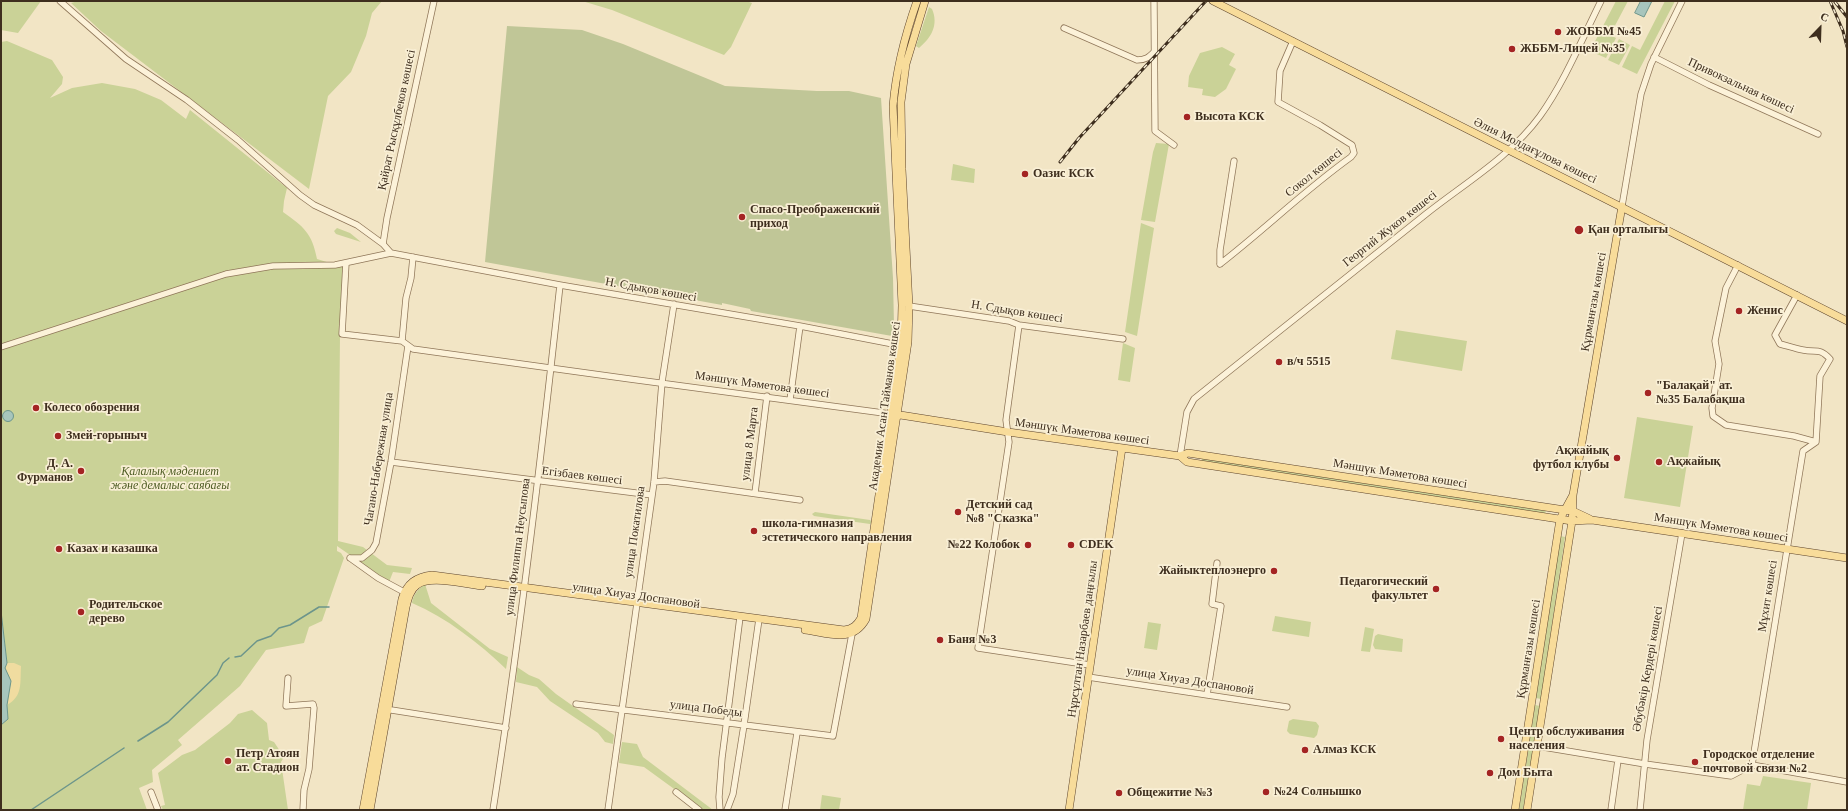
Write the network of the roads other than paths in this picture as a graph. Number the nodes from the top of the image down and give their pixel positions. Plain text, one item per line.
1 (60, 1) edge
2 (434, 1) edge
3 (917, 1) edge
4 (925, 1) edge
5 (1154, 1) edge
6 (1214, 1) edge
7 (1600, 1) edge
8 (1682, 1) edge
9 (1064, 28) dead end
10 (1293, 41) junction
11 (1154, 52) junction
12 (1654, 57) junction
13 (1818, 134) dead end
14 (1174, 145) dead end
15 (1509, 151) junction
16 (1234, 161) dead end
17 (1622, 206) junction
18 (384, 244) junction
19 (391, 253) junction
20 (903, 253) junction
21 (413, 257) junction
22 (346, 263) junction
23 (1738, 265) junction
24 (560, 285) junction
25 (1797, 295) junction
26 (674, 304) junction
27 (909, 306) junction
28 (1847, 320) edge
29 (1019, 325) junction
30 (800, 326) junction
31 (1123, 339) dead end
32 (402, 341) junction
33 (904, 343) junction
34 (1, 346) edge
35 (408, 346) junction
36 (551, 369) junction
37 (662, 382) junction
38 (767, 396) junction
39 (790, 400) junction
40 (894, 414) junction
41 (1008, 432) junction
42 (1816, 442) junction
43 (1122, 448) junction
44 (1180, 456) junction
45 (391, 462) junction
46 (537, 481) junction
47 (654, 482) junction
48 (755, 493) junction
49 (652, 495) junction
50 (1573, 495) junction
51 (800, 500) dead end
52 (1565, 510) junction
53 (1573, 512) junction
54 (1560, 519) junction
55 (1572, 520) junction
56 (1592, 520) junction
57 (1682, 533) junction
58 (1787, 549) junction
59 (1847, 558) edge
60 (1217, 562) dead end
61 (523, 589) junction
62 (404, 592) junction
63 (636, 605) junction
64 (739, 619) junction
65 (759, 621) junction
66 (852, 631) junction
67 (1090, 665) junction
68 (1088, 677) junction
69 (288, 678) dead end
70 (1207, 695) junction
71 (1532, 701) junction
72 (1543, 703) junction
73 (576, 704) dead end
74 (1287, 707) dead end
75 (384, 709) junction
76 (623, 710) junction
77 (727, 722) junction
78 (744, 725) junction
79 (506, 728) junction
80 (797, 732) junction
81 (833, 736) joint
82 (1537, 746) junction
83 (1618, 760) junction
84 (1645, 764) junction
85 (1752, 765) junction
86 (1847, 782) edge
87 (150, 792) dead end
88 (676, 792) dead end
89 (369, 809) edge
90 (158, 810) edge
91 (303, 810) edge
92 (493, 810) edge
93 (608, 810) edge
94 (699, 810) edge
95 (720, 810) edge
96 (727, 810) edge
97 (785, 810) edge
98 (1069, 810) edge
99 (1516, 810) edge
100 (1527, 810) edge
101 (1611, 810) edge
102 (1640, 810) edge

1 - 18 street
2 - 18 street, Қайрат Рысқұлбеков көшесі
3 - 20 main road, Академик Асан Тайманов көшесі
4 - 20 main road, Академик Асан Тайманов көшесі
5 - 11 street
6 - 10 main road, Әлия Молдағұлова көшесі
7 - 15 street, Георгий Жуков көшесі
8 - 12 street, Құрманғазы көшесі
9 - 11 street
10 - 15 main road, Әлия Молдағұлова көшесі
10 - 16 street, Сокол көшесі
11 - 14 street
12 - 13 street, Привокзальная көшесі
12 - 17 street, Құрманғазы көшесі
15 - 17 main road, Әлия Молдағұлова көшесі
15 - 44 street, Георгий Жуков көшесі
17 - 23 main road, Әлия Молдағұлова көшесі
17 - 50 main road, Құрманғазы көшесі
18 - 19 street
19 - 21 street, Н. Сдықов көшесі
19 - 22 street
20 - 27 main road, Академик Асан Тайманов көшесі
20 - 33 main road, Академик Асан Тайманов көшесі
21 - 24 street, Н. Сдықов көшесі
21 - 32 street
22 - 32 street
22 - 34 street
23 - 25 main road, Әлия Молдағұлова көшесі
23 - 42 street
24 - 26 street, Н. Сдықов көшесі
24 - 36 street, улица Филиппа Неусыпова
25 - 28 main road, Әлия Молдағұлова көшесі
25 - 42 street
26 - 30 street, Н. Сдықов көшесі
26 - 37 street, улица Покатилова
27 - 29 street, Н. Сдықов көшесі
27 - 33 main road, Академик Асан Тайманов көшесі
29 - 31 street, Н. Сдықов көшесі
29 - 41 street
30 - 33 street, Н. Сдықов көшесі
30 - 39 street
32 - 35 street, Мәншүк Мәметова көшесі
33 - 40 main road, Академик Асан Тайманов көшесі
35 - 36 street, Мәншүк Мәметова көшесі
35 - 45 street, Чагано-Набережная улица
36 - 37 street, Мәншүк Мәметова көшесі
36 - 46 street, улица Филиппа Неусыпова
37 - 38 street, Мәншүк Мәметова көшесі
37 - 47 street, улица Покатилова
38 - 39 street, Мәншүк Мәметова көшесі
38 - 48 street, улица 8 Марта
39 - 40 street, Мәншүк Мәметова көшесі
40 - 41 main road, Мәншүк Мәметова көшесі
40 - 66 main road, Академик Асан Тайманов көшесі
41 - 43 main road, Мәншүк Мәметова көшесі
41 - 67 street
42 - 58 street, Мұхит көшесі
43 - 44 main road, Мәншүк Мәметова көшесі
43 - 67 main road, Нұрсұлтан Назарбаев даңғылы
44 - 52 main road, Мәншүк Мәметова көшесі
44 - 54 main road, Мәншүк Мәметова көшесі
45 - 46 street, Егізбаев көшесі
45 - 62 street, Чагано-Набережная улица
46 - 49 street, Егізбаев көшесі
46 - 61 street, улица Филиппа Неусыпова
47 - 48 street
47 - 49 street, улица Покатилова
48 - 51 street
49 - 63 street, улица Покатилова
50 - 52 main road, Құрманғазы көшесі
50 - 53 main road, Құрманғазы көшесі
52 - 53 main road, Мәншүк Мәметова көшесі
52 - 54 main road, Құрманғазы көшесі
53 - 55 main road, Құрманғазы көшесі
53 - 56 main road, Мәншүк Мәметова көшесі
54 - 55 main road, Мәншүк Мәметова көшесі
54 - 71 main road, Құрманғазы көшесі
55 - 56 main road, Мәншүк Мәметова көшесі
55 - 72 main road, Құрманғазы көшесі
56 - 57 main road, Мәншүк Мәметова көшесі
57 - 58 main road, Мәншүк Мәметова көшесі
57 - 84 street, Әбубәкір Кердері көшесі
58 - 59 main road, Мәншүк Мәметова көшесі
58 - 85 street, Мұхит көшесі
60 - 70 street
61 - 62 main road, улица Хиуаз Доспановой
61 - 63 main road, улица Хиуаз Доспановой
61 - 75 main road, улица Хиуаз Доспановой
61 - 79 street, улица Филиппа Неусыпова
62 - 75 main road
63 - 64 main road, улица Хиуаз Доспановой
63 - 76 street, улица Покатилова
64 - 65 main road, улица Хиуаз Доспановой
64 - 77 street
65 - 66 main road, улица Хиуаз Доспановой
65 - 78 street
66 - 81 street, Академик Асан Тайманов көшесі
67 - 68 main road, Нұрсұлтан Назарбаев даңғылы
68 - 70 street, улица Хиуаз Доспановой
68 - 98 main road, Нұрсұлтан Назарбаев даңғылы
69 - 91 street
70 - 74 street, улица Хиуаз Доспановой
71 - 72 main road
71 - 99 main road, Құрманғазы көшесі
72 - 82 main road, Құрманғазы көшесі
73 - 76 street, улица Победы
75 - 79 street
75 - 89 main road
76 - 77 street, улица Победы
76 - 93 street, улица Покатилова
77 - 78 street, улица Победы
77 - 95 street
78 - 80 street, улица Победы
78 - 96 street
79 - 92 street, улица Филиппа Неусыпова
80 - 81 street, улица Победы
80 - 97 street
82 - 83 street
82 - 100 main road, Құрманғазы көшесі
83 - 84 street
83 - 101 street
84 - 85 street
84 - 102 street, Әбубәкір Кердері көшесі
85 - 86 street
87 - 90 street
88 - 94 street

